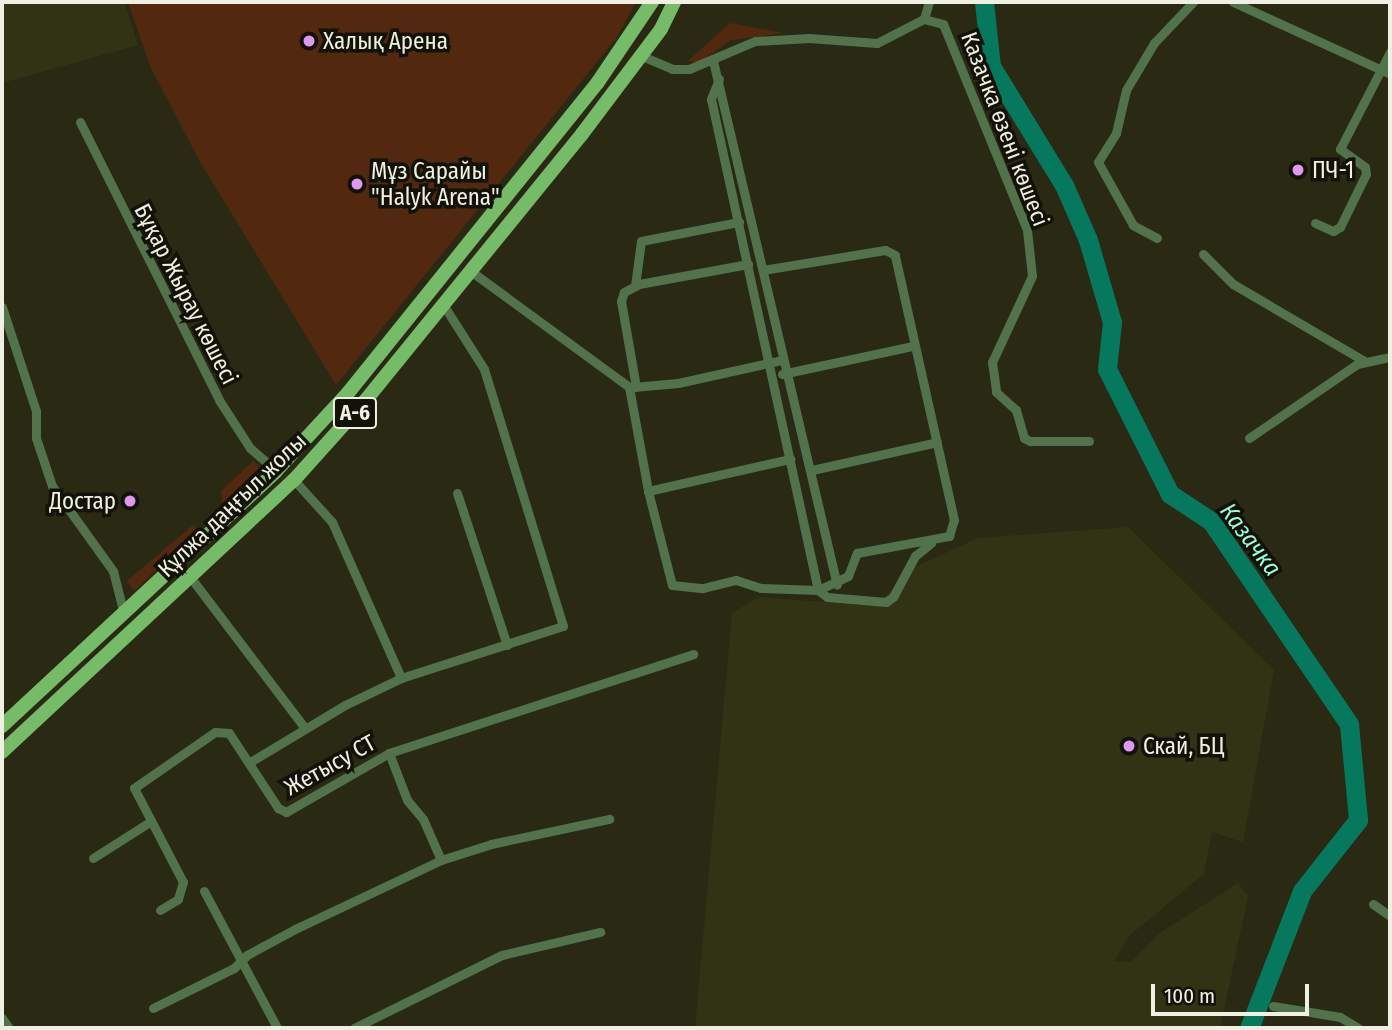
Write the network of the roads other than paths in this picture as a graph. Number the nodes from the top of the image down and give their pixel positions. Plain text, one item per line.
1 (652, 2) edge
2 (674, 2) edge
3 (929, 2) edge
4 (1193, 2) edge
5 (1233, 2) edge
6 (924, 19) junction
7 (1390, 52) edge
8 (642, 56) junction
9 (713, 61) junction
10 (1386, 72) edge
11 (719, 79) junction
12 (80, 122) dead end
13 (739, 222) junction
14 (1315, 223) dead end
15 (1157, 238) dead end
16 (1203, 254) dead end
17 (748, 264) junction
18 (763, 270) junction
19 (472, 272) junction
20 (635, 286) junction
21 (444, 306) junction
22 (2, 307) edge
23 (914, 346) junction
24 (1390, 357) edge
25 (782, 360) junction
26 (1364, 361) junction
27 (768, 363) junction
28 (785, 374) junction
29 (771, 376) junction
30 (632, 387) junction
31 (1249, 438) dead end
32 (1089, 441) dead end
33 (937, 442) junction
34 (790, 459) junction
35 (812, 470) junction
36 (276, 471) junction
37 (294, 481) junction
38 (648, 491) junction
39 (457, 493) dead end
40 (935, 540) junction
41 (191, 578) junction
42 (837, 585) junction
43 (818, 590) junction
44 (124, 614) junction
45 (507, 645) junction
46 (693, 654) dead end
47 (401, 678) junction
48 (2, 726) edge
49 (304, 727) junction
50 (2, 752) edge
51 (389, 753) junction
52 (250, 762) junction
53 (608, 819) dead end
54 (151, 821) junction
55 (93, 858) dead end
56 (441, 860) junction
57 (204, 891) dead end
58 (1373, 904) dead end
59 (160, 910) dead end
60 (1390, 916) edge
61 (600, 932) dead end
62 (244, 960) junction
63 (1273, 1006) dead end
64 (153, 1008) dead end
65 (2, 1018) edge
66 (9, 1028) edge
67 (277, 1028) edge
68 (354, 1028) edge
69 (1358, 1028) edge

1 - 36 main road, Құлжа даңғыл жолы / A-6
2 - 8 main road, Құлжа даңғыл жолы / A-6
3 - 6 street
4 - 15 street
5 - 10 street
6 - 9 street
6 - 32 street, Казачка өзені көшесі
7 - 10 street
8 - 9 street
8 - 19 main road, Құлжа даңғыл жолы / A-6
9 - 11 street
10 - 14 street
11 - 13 street
11 - 18 street
12 - 36 street, Бұқар Жырау көшесі
13 - 17 street
13 - 20 street
16 - 26 street
17 - 20 street
17 - 27 street
18 - 23 street
18 - 25 street
19 - 21 main road, Құлжа даңғыл жолы / A-6
19 - 30 street
20 - 30 street
21 - 37 main road, Құлжа даңғыл жолы / A-6
21 - 45 street
22 - 44 street
23 - 28 street
23 - 33 street
24 - 26 street
25 - 27 street
25 - 28 street
26 - 31 street
27 - 29 street
27 - 30 street
28 - 29 street
28 - 35 street
29 - 34 street
30 - 38 street
33 - 35 street
33 - 40 street
34 - 38 street
34 - 43 street
35 - 42 street
36 - 44 main road, Құлжа даңғыл жолы / A-6
37 - 41 main road, Құлжа даңғыл жолы / A-6
37 - 47 street
38 - 43 street
39 - 45 street
40 - 42 street
40 - 43 street
41 - 49 street
41 - 50 main road, Құлжа даңғыл жолы / A-6
42 - 43 street
44 - 48 main road, Құлжа даңғыл жолы / A-6
45 - 47 street
46 - 51 street, Жетысу СТ
47 - 49 street
49 - 52 street
51 - 52 street, Жетысу СТ
51 - 56 street
52 - 54 street, Жетысу СТ
53 - 56 street
54 - 55 street
54 - 59 street, Жетысу СТ
56 - 62 street
57 - 62 street
58 - 60 street
61 - 68 street
62 - 64 street
62 - 67 street
63 - 69 street
65 - 66 street

